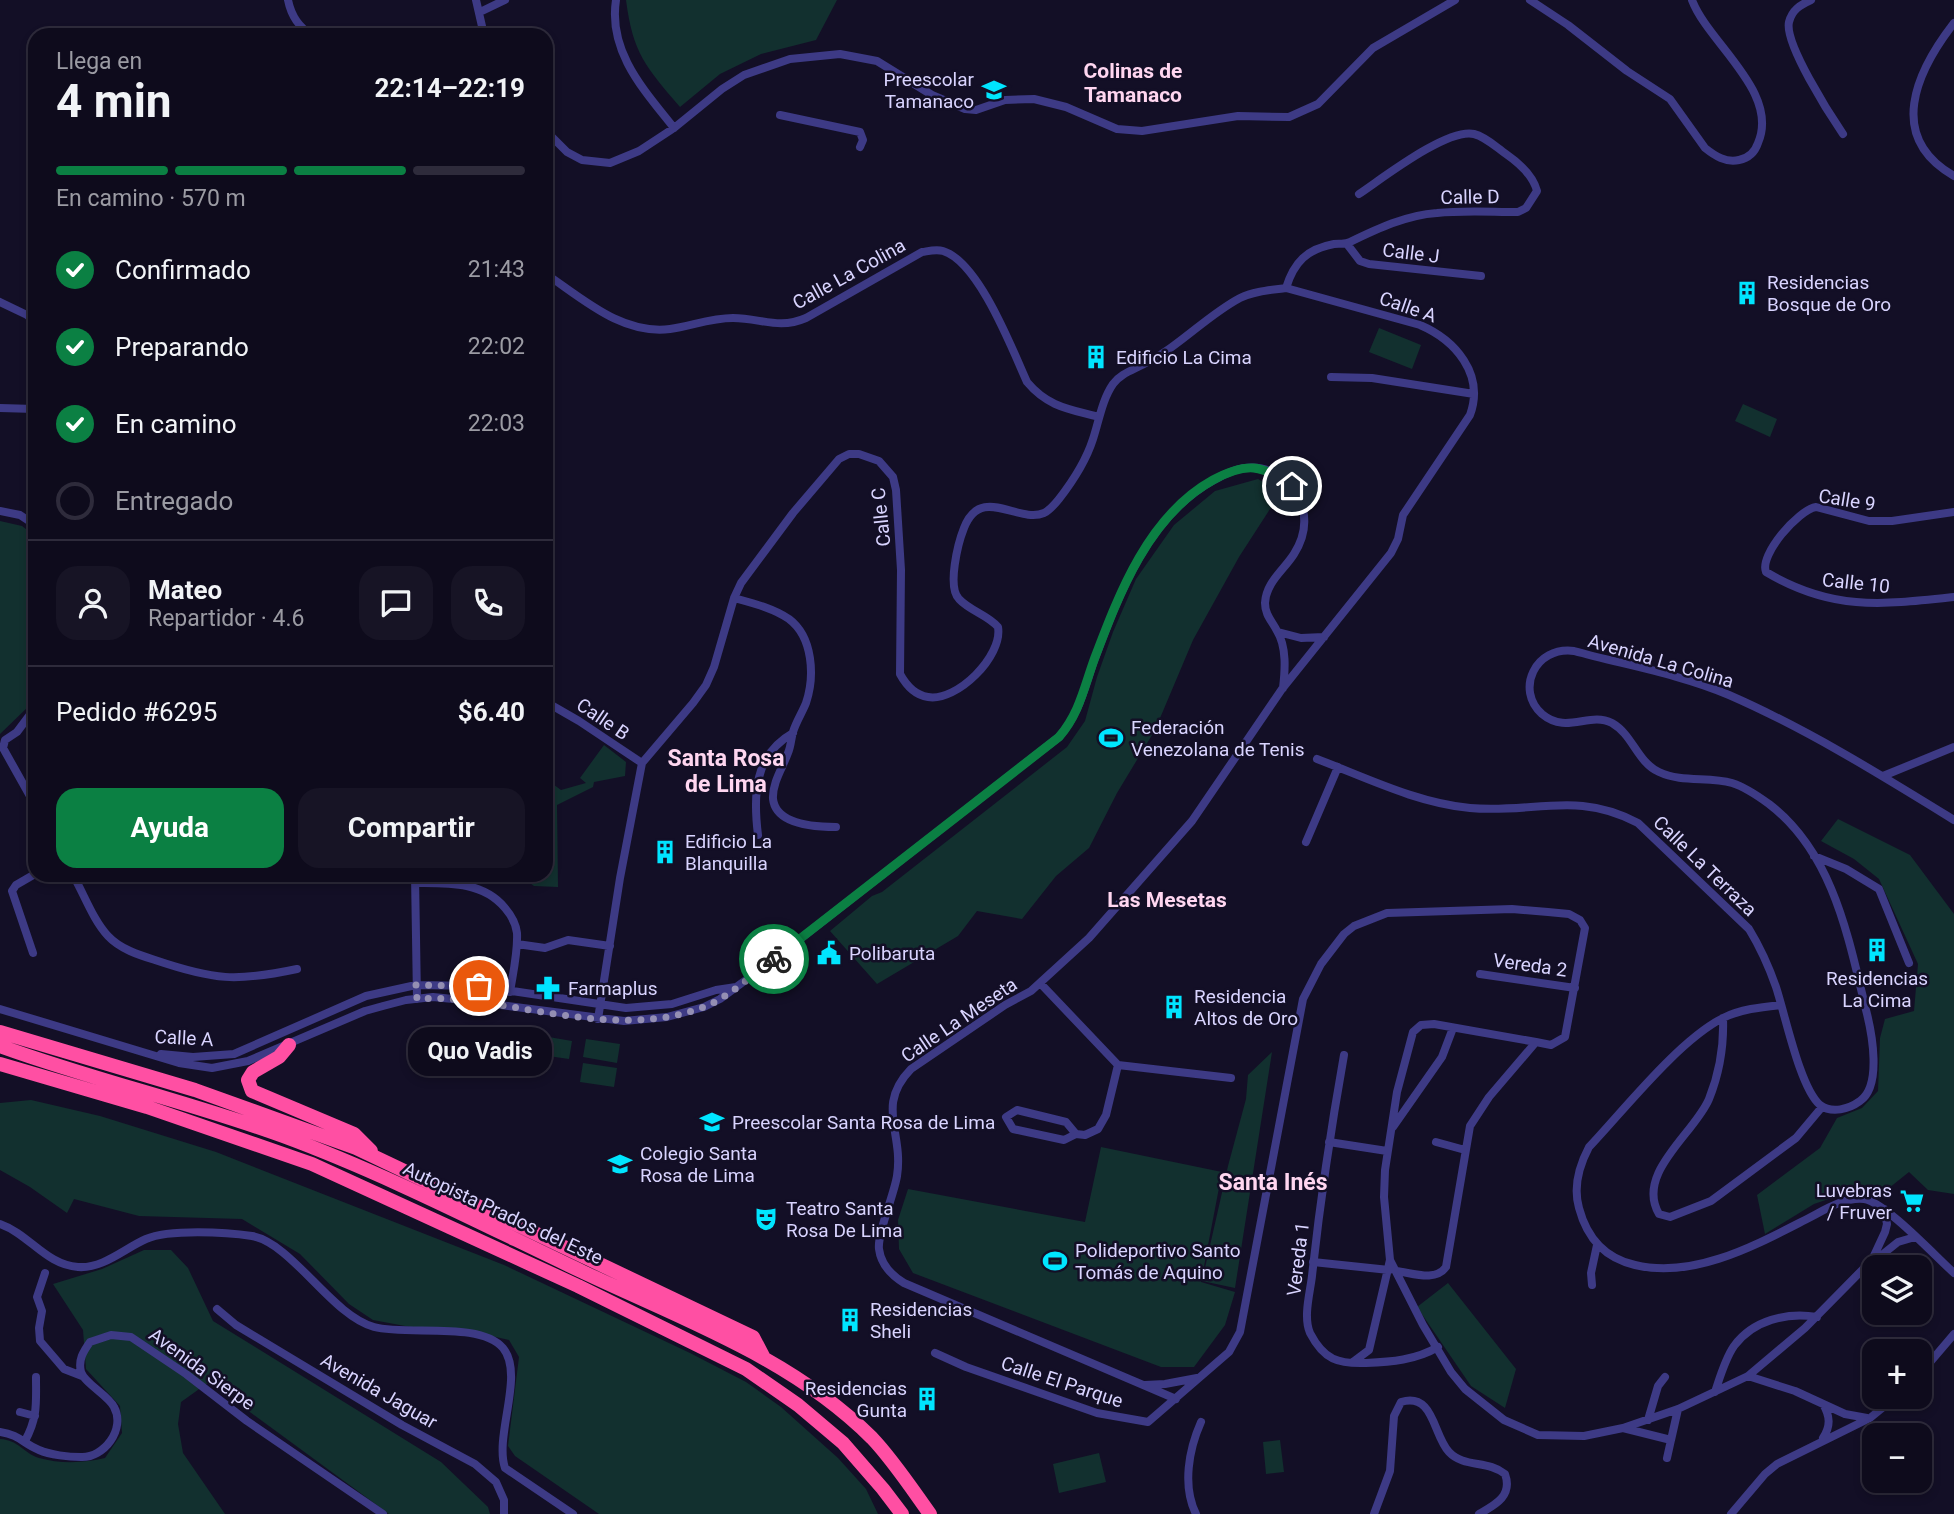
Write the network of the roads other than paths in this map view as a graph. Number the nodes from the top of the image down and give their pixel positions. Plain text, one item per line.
1 (288, 0) edge
2 (476, 0) edge
3 (505, 0) edge
4 (616, 0) edge
5 (1455, 0) edge
6 (1530, 0) edge
7 (1692, 0) edge
8 (1811, 0) edge
9 (480, 12) junction
10 (1954, 23) edge
11 (304, 28) edge
12 (483, 28) edge
13 (780, 115) dead end
14 (674, 128) junction
15 (1843, 134) dead end
16 (553, 138) edge
17 (860, 147) dead end
18 (1954, 176) edge
19 (1359, 194) dead end
20 (1347, 244) junction
21 (1481, 276) dead end
22 (553, 279) edge
23 (1286, 288) junction
24 (0, 302) edge
25 (28, 316) edge
26 (1331, 377) dead end
27 (1474, 394) junction
28 (0, 408) edge
29 (28, 409) edge
30 (1099, 417) junction
31 (0, 511) edge
32 (1954, 512) edge
33 (28, 520) edge
34 (1763, 565) joint
35 (1954, 597) edge
36 (734, 598) junction
37 (1278, 632) junction
38 (1324, 637) junction
39 (1282, 689) junction
40 (553, 706) edge
41 (28, 717) edge
42 (793, 733) junction
43 (1954, 747) edge
44 (1318, 759) dead end
45 (642, 763) junction
46 (1338, 767) junction
47 (1883, 776) junction
48 (28, 792) edge
49 (1954, 820) edge
50 (836, 827) dead end
51 (758, 835) dead end
52 (1306, 842) dead end
53 (1814, 856) junction
54 (28, 878) edge
55 (77, 882) edge
56 (415, 882) edge
57 (440, 882) edge
58 (517, 944) junction
59 (610, 946) junction
60 (33, 953) dead end
61 (1909, 963) dead end
62 (297, 969) dead end
63 (1480, 974) dead end
64 (1040, 983) junction
65 (416, 985) junction
66 (736, 987) junction
67 (1575, 988) junction
68 (510, 992) junction
69 (417, 999) junction
70 (601, 1005) junction
71 (1781, 1005) junction
72 (0, 1009) edge
73 (1723, 1018) junction
74 (598, 1019) junction
75 (1453, 1028) junction
76 (0, 1032) edge
77 (1536, 1042) junction
78 (289, 1045) junction
79 (0, 1046) edge
80 (145, 1052) junction
81 (1344, 1055) dead end
82 (0, 1064) edge
83 (1118, 1065) junction
84 (1231, 1078) dead end
85 (1822, 1107) junction
86 (1392, 1130) junction
87 (1076, 1134) junction
88 (1329, 1142) junction
89 (1436, 1142) dead end
90 (1465, 1150) junction
91 (1387, 1151) junction
92 (374, 1155) junction
93 (1884, 1209) junction
94 (0, 1224) edge
95 (1915, 1237) junction
96 (1597, 1245) junction
97 (1874, 1255) edge
98 (1880, 1255) edge
99 (1313, 1262) junction
100 (1392, 1267) junction
101 (1862, 1270) edge
102 (45, 1273) dead end
103 (1954, 1273) edge
104 (1591, 1285) dead end
105 (217, 1309) dead end
106 (1817, 1317) junction
107 (1954, 1334) edge
108 (1438, 1347) junction
109 (935, 1353) dead end
110 (764, 1358) junction
111 (1932, 1360) edge
112 (1348, 1364) junction
113 (82, 1376) junction
114 (1748, 1376) junction
115 (36, 1377) dead end
116 (1665, 1377) dead end
117 (1197, 1378) junction
118 (1142, 1385) junction
119 (1715, 1392) junction
120 (1176, 1399) junction
121 (1823, 1404) junction
122 (1678, 1409) junction
123 (1884, 1409) edge
124 (20, 1412) dead end
125 (36, 1416) junction
126 (1870, 1418) junction
127 (1648, 1420) junction
128 (1201, 1422) dead end
129 (1623, 1428) junction
130 (0, 1432) edge
131 (1671, 1440) junction
132 (1821, 1440) junction
133 (25, 1441) junction
134 (1667, 1458) dead end
135 (883, 1489) junction
136 (383, 1514) edge
137 (504, 1514) edge
138 (573, 1514) edge
139 (890, 1514) edge
140 (902, 1514) edge
141 (930, 1514) edge
142 (1196, 1514) edge
143 (1374, 1514) edge
144 (1479, 1514) edge
145 (1731, 1514) edge

1 - 11 street
2 - 9 street
3 - 9 street
4 - 14 street
5 - 14 street
6 - 7 street
8 - 15 street
9 - 12 street
10 - 18 street
13 - 17 street
14 - 16 street
19 - 20 street, Calle D
20 - 21 street, Calle J
20 - 23 street, Calle D
22 - 30 street, Calle La Colina
23 - 27 street, Calle A
23 - 30 street, Calle A
24 - 25 street
26 - 27 street
27 - 38 street
28 - 29 street
30 - 36 street, Calle C
31 - 33 street
32 - 34 street, Calle 9
34 - 35 street, Calle 10
36 - 42 street
36 - 45 street, Calle C
37 - 38 street
37 - 39 street, Calle A
37 - 66 street, Calle A
38 - 39 street
39 - 64 street, Calle La Meseta
40 - 45 street, Calle B
41 - 48 street
42 - 50 street
42 - 51 street
43 - 47 street
44 - 46 street, Calle La Terraza
45 - 59 street
46 - 52 street
46 - 71 street, Calle La Terraza
47 - 49 street, Avenida La Colina
47 - 53 street, Avenida La Colina
53 - 61 street
53 - 85 street, Avenida La Colina
54 - 60 street
55 - 62 street
56 - 65 street
57 - 58 street
58 - 59 street
58 - 68 street
59 - 70 street
63 - 67 street, Vereda 2
64 - 83 street
64 - 118 street, Calle La Meseta
65 - 68 street, Calle A
65 - 69 street
65 - 80 street, Calle A
66 - 70 street, Calle A
66 - 74 street, Calle A
67 - 77 street
67 - 117 street, Calle El Parque
68 - 70 street, Calle A
69 - 74 street, Calle A
69 - 78 street, Calle A
70 - 74 street
71 - 73 street
71 - 85 street
72 - 80 street
73 - 85 street
73 - 96 street
75 - 77 street
75 - 86 street
75 - 86 street
76 - 92 highway
77 - 90 street
78 - 80 street, Calle A
78 - 92 highway
79 - 110 highway, Autopista Prados del Este
81 - 88 street, Vereda 1
82 - 135 highway, Autopista Prados del Este
83 - 84 street
83 - 87 street
86 - 91 street
87 - 87 street
88 - 91 street
88 - 99 street, Vereda 1
89 - 90 street
90 - 100 street
91 - 100 street
92 - 110 highway
93 - 95 street
93 - 96 street
93 - 97 street
94 - 138 street
95 - 98 street
95 - 103 street
96 - 104 street
99 - 100 street
99 - 112 street, Vereda 1
100 - 108 street
100 - 112 street
101 - 106 street
102 - 113 street
105 - 137 street, Avenida Jaguar
106 - 114 street
106 - 119 street
107 - 111 street
108 - 112 street
108 - 129 street
109 - 120 street, Calle El Parque
110 - 141 highway, Autopista Prados del Este
113 - 133 street
113 - 136 street, Avenida Sierpe
114 - 119 street
114 - 121 street
115 - 125 street
116 - 127 street
117 - 118 street
117 - 120 street, Calle El Parque
118 - 120 street, Calle La Meseta
119 - 122 street
121 - 126 street
121 - 132 street
122 - 127 street
122 - 131 street
123 - 126 street
124 - 125 street
125 - 133 street
126 - 132 street
127 - 129 street
128 - 142 street
129 - 131 street
130 - 133 street
131 - 134 street
132 - 145 street
135 - 139 highway
135 - 140 highway, Autopista Prados del Este
143 - 144 street

